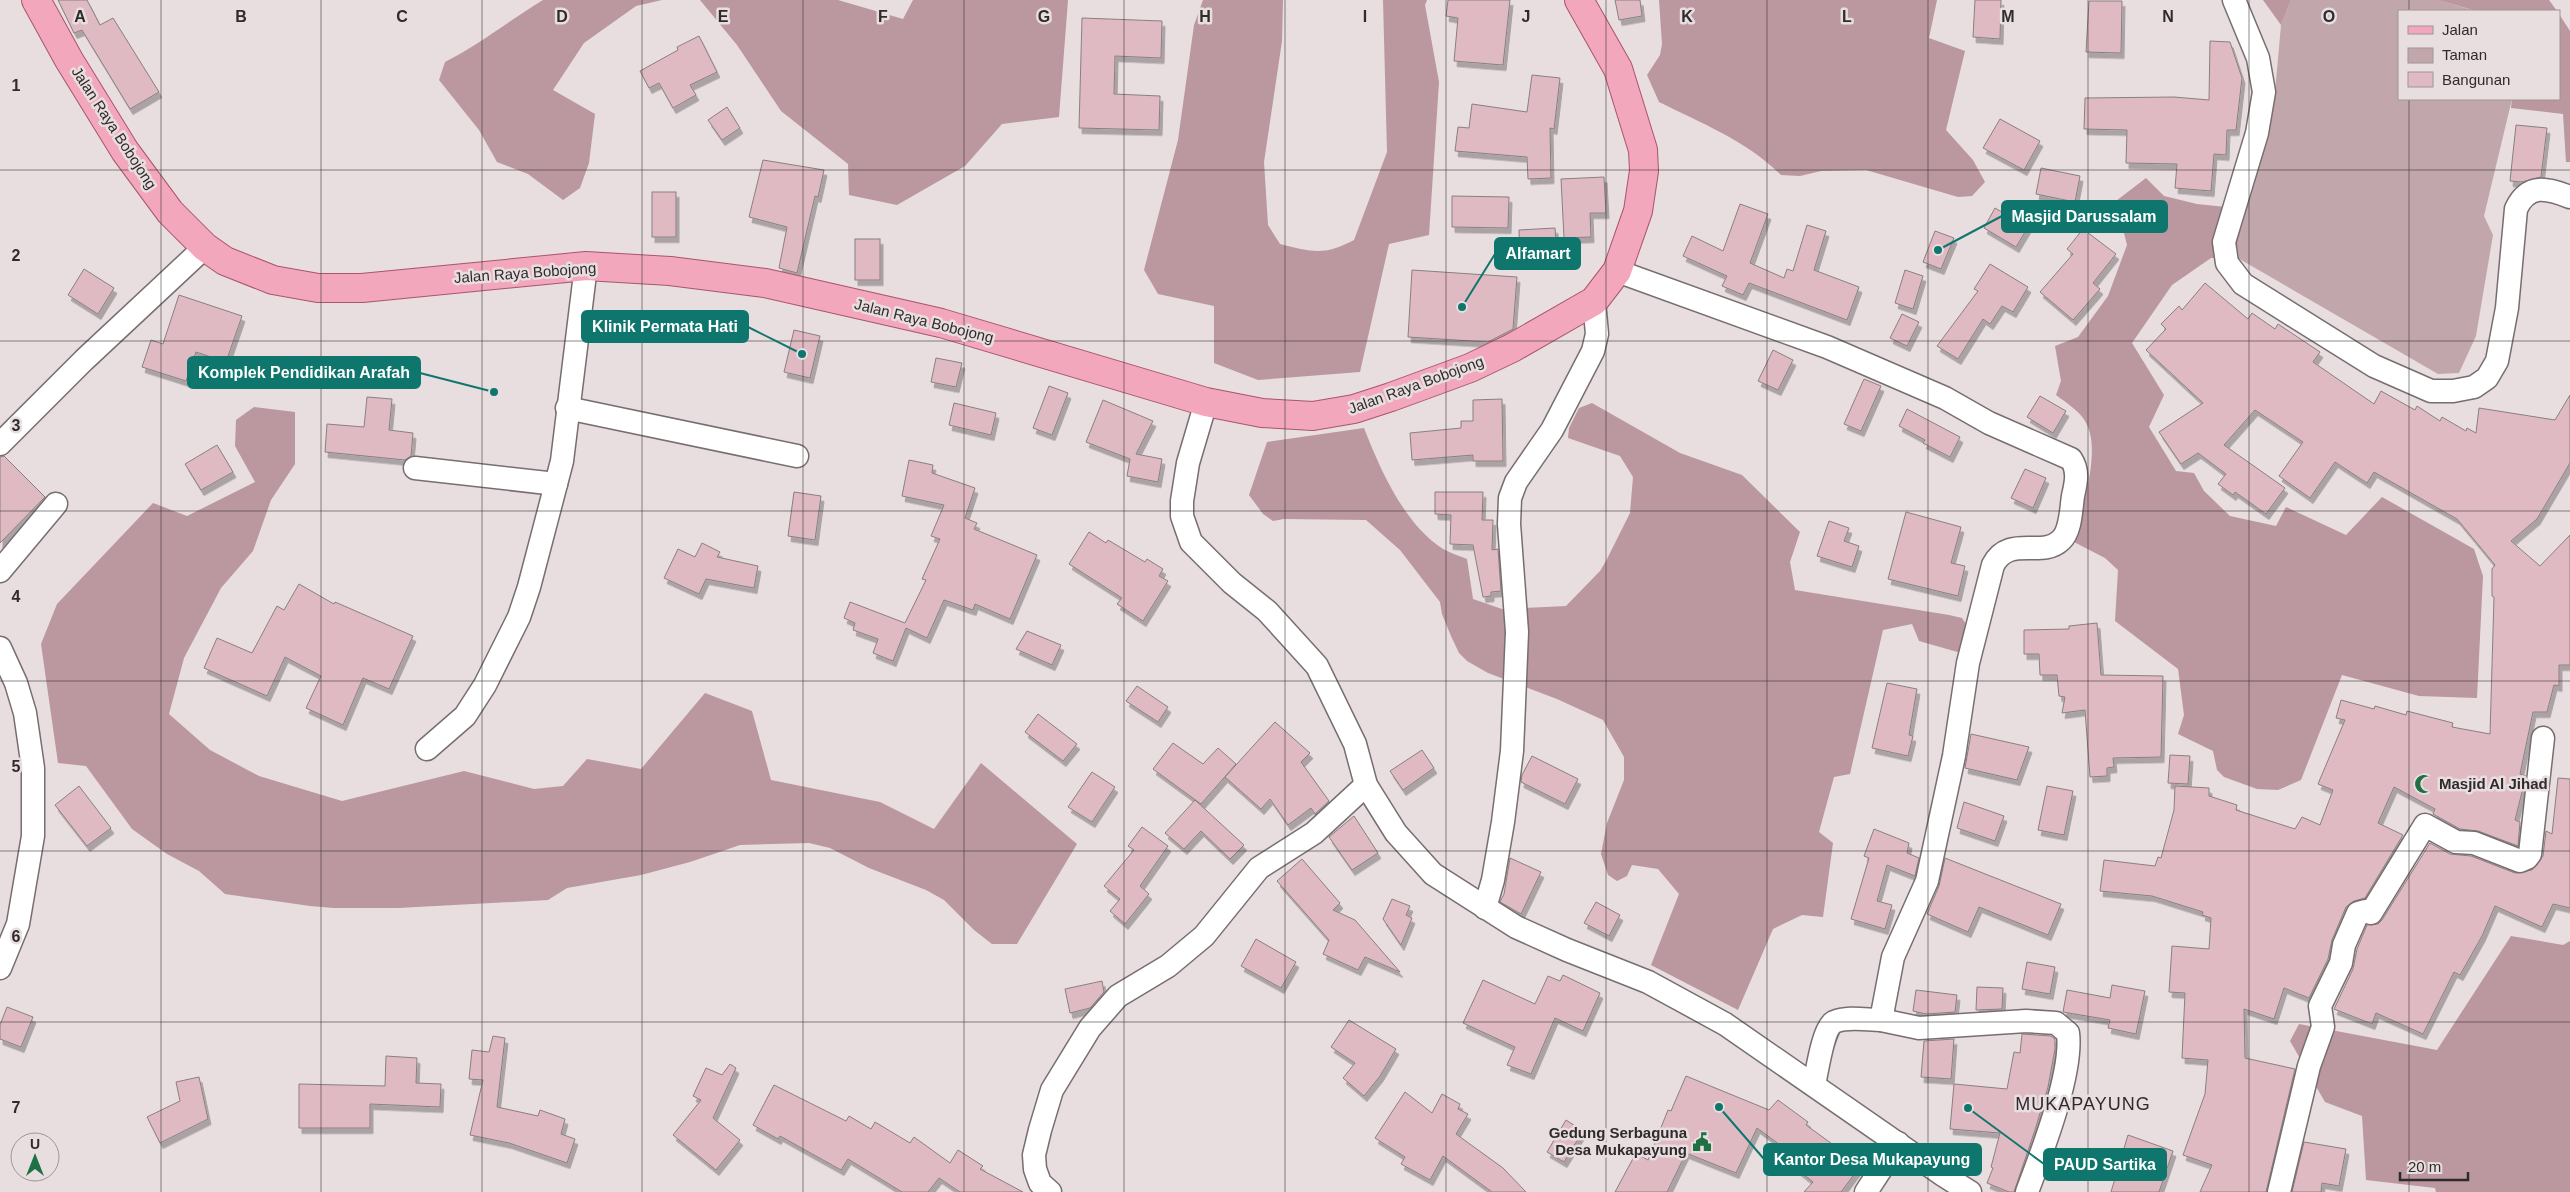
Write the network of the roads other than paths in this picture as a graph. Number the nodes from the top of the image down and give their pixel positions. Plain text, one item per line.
1 (36, 0) edge
2 (1579, 0) edge
3 (2234, 0) edge
4 (2570, 198) edge
5 (205, 247) junction
6 (586, 266) junction
7 (1617, 272) junction
8 (1594, 302) junction
9 (1206, 402) junction
10 (567, 408) junction
11 (0, 444) edge
12 (797, 456) dead end
13 (415, 468) dead end
14 (556, 484) junction
15 (56, 504) dead end
16 (0, 571) edge
17 (0, 648) edge
18 (2542, 738) dead end
19 (427, 748) dead end
20 (1366, 785) junction
21 (1485, 908) junction
22 (0, 968) edge
23 (1881, 1020) junction
24 (1814, 1085) junction
25 (1898, 1143) junction
26 (1050, 1192) edge
27 (1866, 1192) edge
28 (1970, 1192) edge
29 (2027, 1192) edge
30 (2279, 1192) edge

1 - 5 main road, Jalan Raya Bobojong
2 - 7 main road, Jalan Raya Bobojong
3 - 4 street
5 - 6 main road, Jalan Raya Bobojong
5 - 11 street
6 - 9 main road, Jalan Raya Bobojong
6 - 10 street
7 - 8 main road, Jalan Raya Bobojong
7 - 23 street
8 - 9 main road, Jalan Raya Bobojong
8 - 21 street
9 - 20 street
10 - 12 street
10 - 14 street
13 - 14 street
14 - 19 street
15 - 16 street
17 - 22 street
18 - 30 street
20 - 21 street
20 - 26 street
21 - 24 street
23 - 24 street
23 - 29 street
24 - 25 street
25 - 27 street
25 - 28 street

